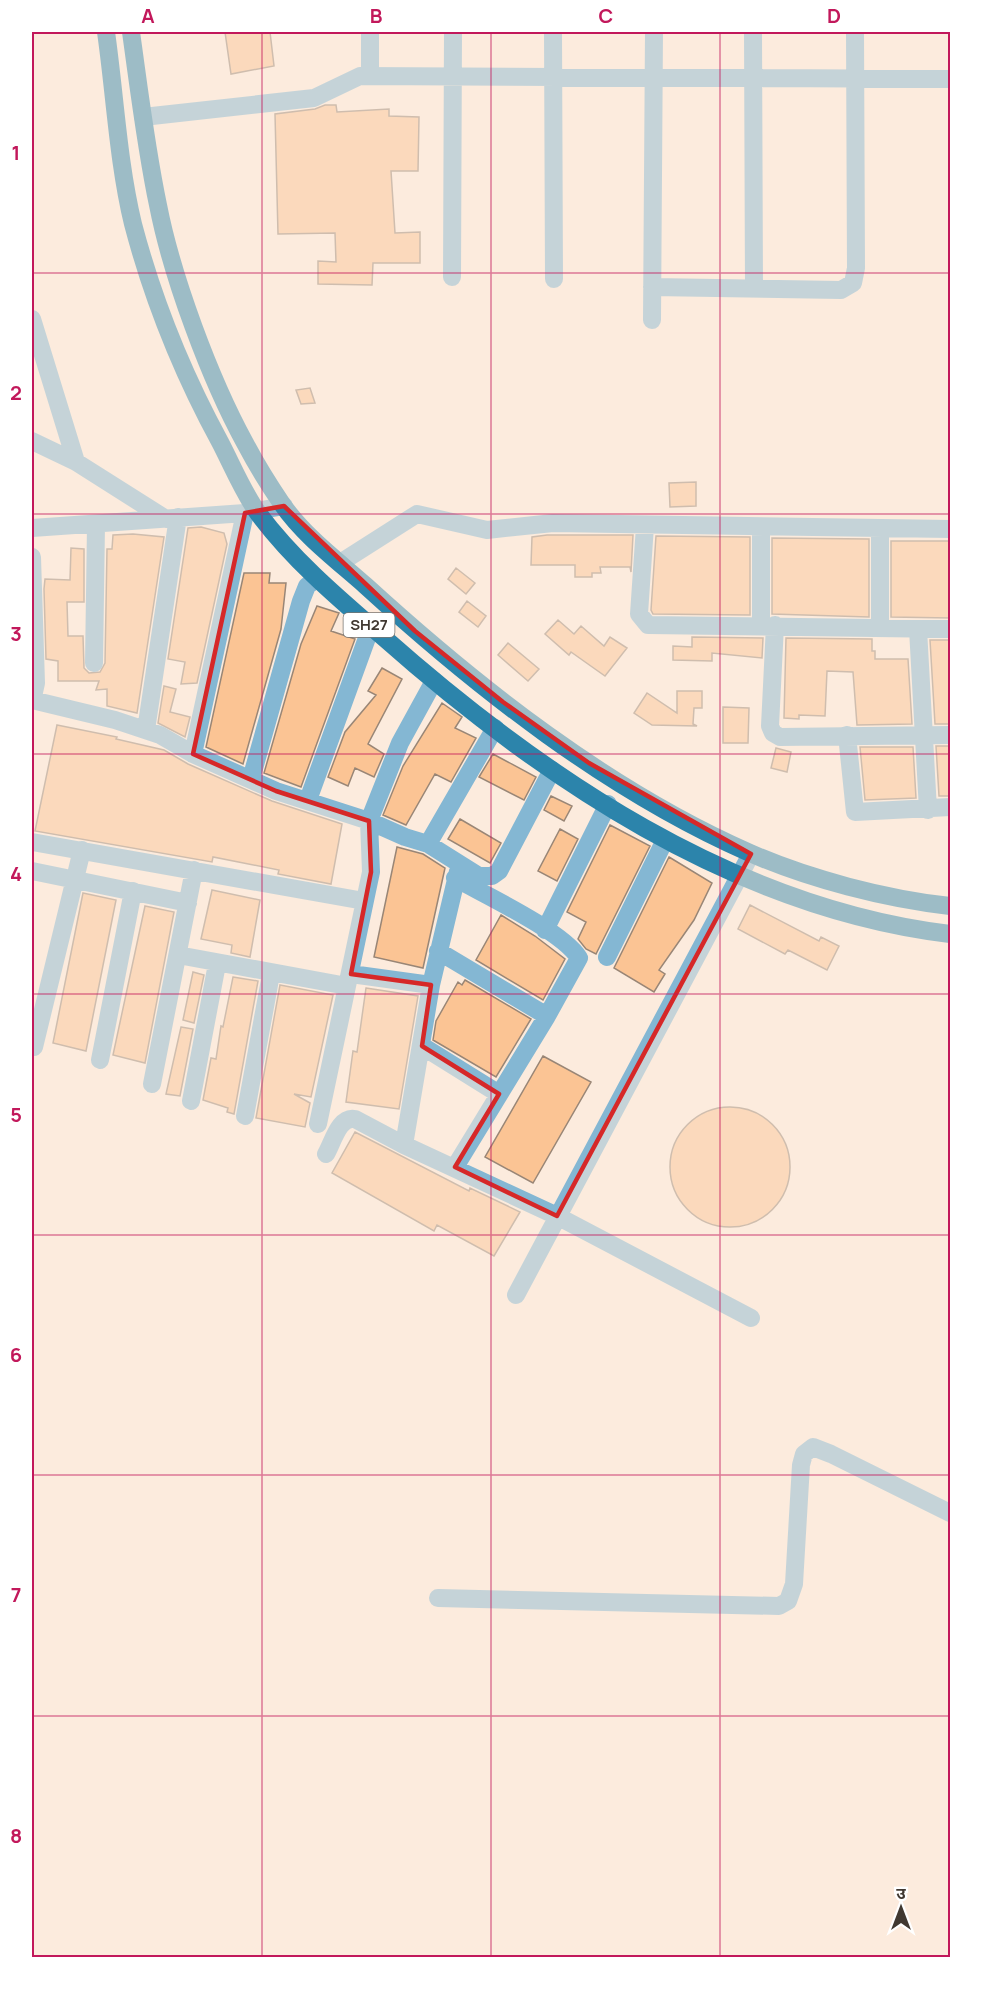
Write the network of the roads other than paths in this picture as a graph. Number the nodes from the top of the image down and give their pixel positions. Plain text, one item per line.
1 (106, 32) edge
2 (131, 32) edge
3 (370, 32) edge
4 (453, 32) edge
5 (553, 32) edge
6 (654, 32) edge
7 (753, 32) edge
8 (855, 32) edge
9 (370, 76) junction
10 (453, 77) junction
11 (553, 77) junction
12 (654, 77) junction
13 (754, 78) junction
14 (856, 78) junction
15 (951, 79) edge
16 (143, 117) junction
17 (452, 278) dead end
18 (554, 279) dead end
19 (652, 287) junction
20 (754, 288) junction
21 (32, 319) edge
22 (652, 320) dead end
23 (32, 441) edge
24 (76, 462) junction
25 (284, 506) junction
26 (251, 513) junction
27 (172, 518) junction
28 (96, 525) junction
29 (645, 526) junction
30 (32, 528) edge
31 (761, 528) junction
32 (880, 529) junction
33 (951, 530) edge
34 (32, 557) edge
35 (340, 562) junction
36 (316, 579) junction
37 (768, 625) junction
38 (371, 627) junction
39 (880, 628) junction
40 (951, 628) edge
41 (918, 629) junction
42 (94, 663) dead end
43 (434, 681) junction
44 (32, 700) edge
45 (495, 728) junction
46 (146, 730) junction
47 (847, 735) junction
48 (924, 735) junction
49 (951, 735) edge
50 (193, 754) junction
51 (552, 770) junction
52 (251, 779) junction
53 (308, 800) junction
54 (608, 804) junction
55 (951, 807) edge
56 (928, 810) junction
57 (369, 820) junction
58 (665, 840) junction
59 (32, 842) edge
60 (428, 844) junction
61 (82, 850) junction
62 (751, 854) junction
63 (194, 870) junction
64 (458, 870) junction
65 (32, 871) edge
66 (740, 875) junction
67 (75, 878) junction
68 (133, 891) junction
69 (364, 901) junction
70 (188, 903) junction
71 (951, 906) edge
72 (545, 930) junction
73 (951, 934) edge
74 (438, 951) junction
75 (178, 955) junction
76 (607, 957) dead end
77 (217, 964) junction
78 (271, 974) junction
79 (349, 980) junction
80 (431, 985) junction
81 (547, 1016) junction
82 (422, 1046) junction
83 (34, 1047) dead end
84 (100, 1060) dead end
85 (152, 1084) dead end
86 (499, 1094) junction
87 (191, 1101) dead end
88 (245, 1116) dead end
89 (318, 1124) dead end
90 (404, 1145) junction
91 (326, 1154) dead end
92 (455, 1167) junction
93 (557, 1216) junction
94 (516, 1295) dead end
95 (751, 1318) dead end
96 (951, 1513) edge
97 (438, 1598) dead end

1 - 26 main road, SH27
2 - 16 main road, SH27
3 - 9 street
4 - 10 street
5 - 11 street
6 - 12 street
7 - 13 street
8 - 14 street
9 - 10 street
9 - 16 street
10 - 11 street
10 - 17 street
11 - 12 street
11 - 18 street
12 - 13 street
12 - 19 street
13 - 14 street
13 - 20 street
14 - 15 street
14 - 20 street
16 - 25 main road, SH27
19 - 20 street
19 - 22 street
21 - 24 street
23 - 24 street
24 - 27 street
25 - 26 street
25 - 35 main road, SH27
26 - 27 street
26 - 36 main road, SH27
26 - 50 street
27 - 28 street
27 - 46 street
28 - 30 street
28 - 42 street
29 - 31 street
29 - 35 street
29 - 37 street
31 - 32 street
31 - 37 street
32 - 33 street
32 - 39 street
34 - 44 street
35 - 62 main road, SH27
36 - 38 main road, SH27
36 - 52 street
37 - 39 street
37 - 47 street
38 - 43 main road, SH27
38 - 53 street
39 - 41 street
40 - 41 street
41 - 48 street
43 - 45 main road, SH27
43 - 57 street
44 - 46 street
45 - 51 main road, SH27
45 - 60 street
46 - 50 street
47 - 48 street
47 - 56 street
48 - 49 street
48 - 56 street
50 - 52 street
51 - 54 main road, SH27
51 - 64 street
52 - 53 street
53 - 57 street
54 - 58 main road, SH27
54 - 72 street
55 - 56 street
57 - 60 street
57 - 69 street
58 - 66 main road, SH27
58 - 76 street
59 - 61 street
60 - 64 street
61 - 63 street
61 - 67 street
62 - 66 street
62 - 71 main road, SH27
63 - 69 street
63 - 70 street
64 - 72 street
64 - 74 street
65 - 67 street
66 - 73 main road, SH27
66 - 93 street
67 - 68 street
67 - 83 street
68 - 70 street
68 - 84 street
69 - 79 street
70 - 75 street
72 - 81 street
74 - 80 street
74 - 81 street
75 - 77 street
75 - 85 street
77 - 78 street
77 - 87 street
78 - 79 street
78 - 88 street
79 - 80 street
79 - 89 street
80 - 82 street
81 - 86 street
82 - 86 street
82 - 90 street
86 - 92 street
90 - 91 street
90 - 92 street
92 - 93 street
93 - 94 street
93 - 95 street
96 - 97 street

